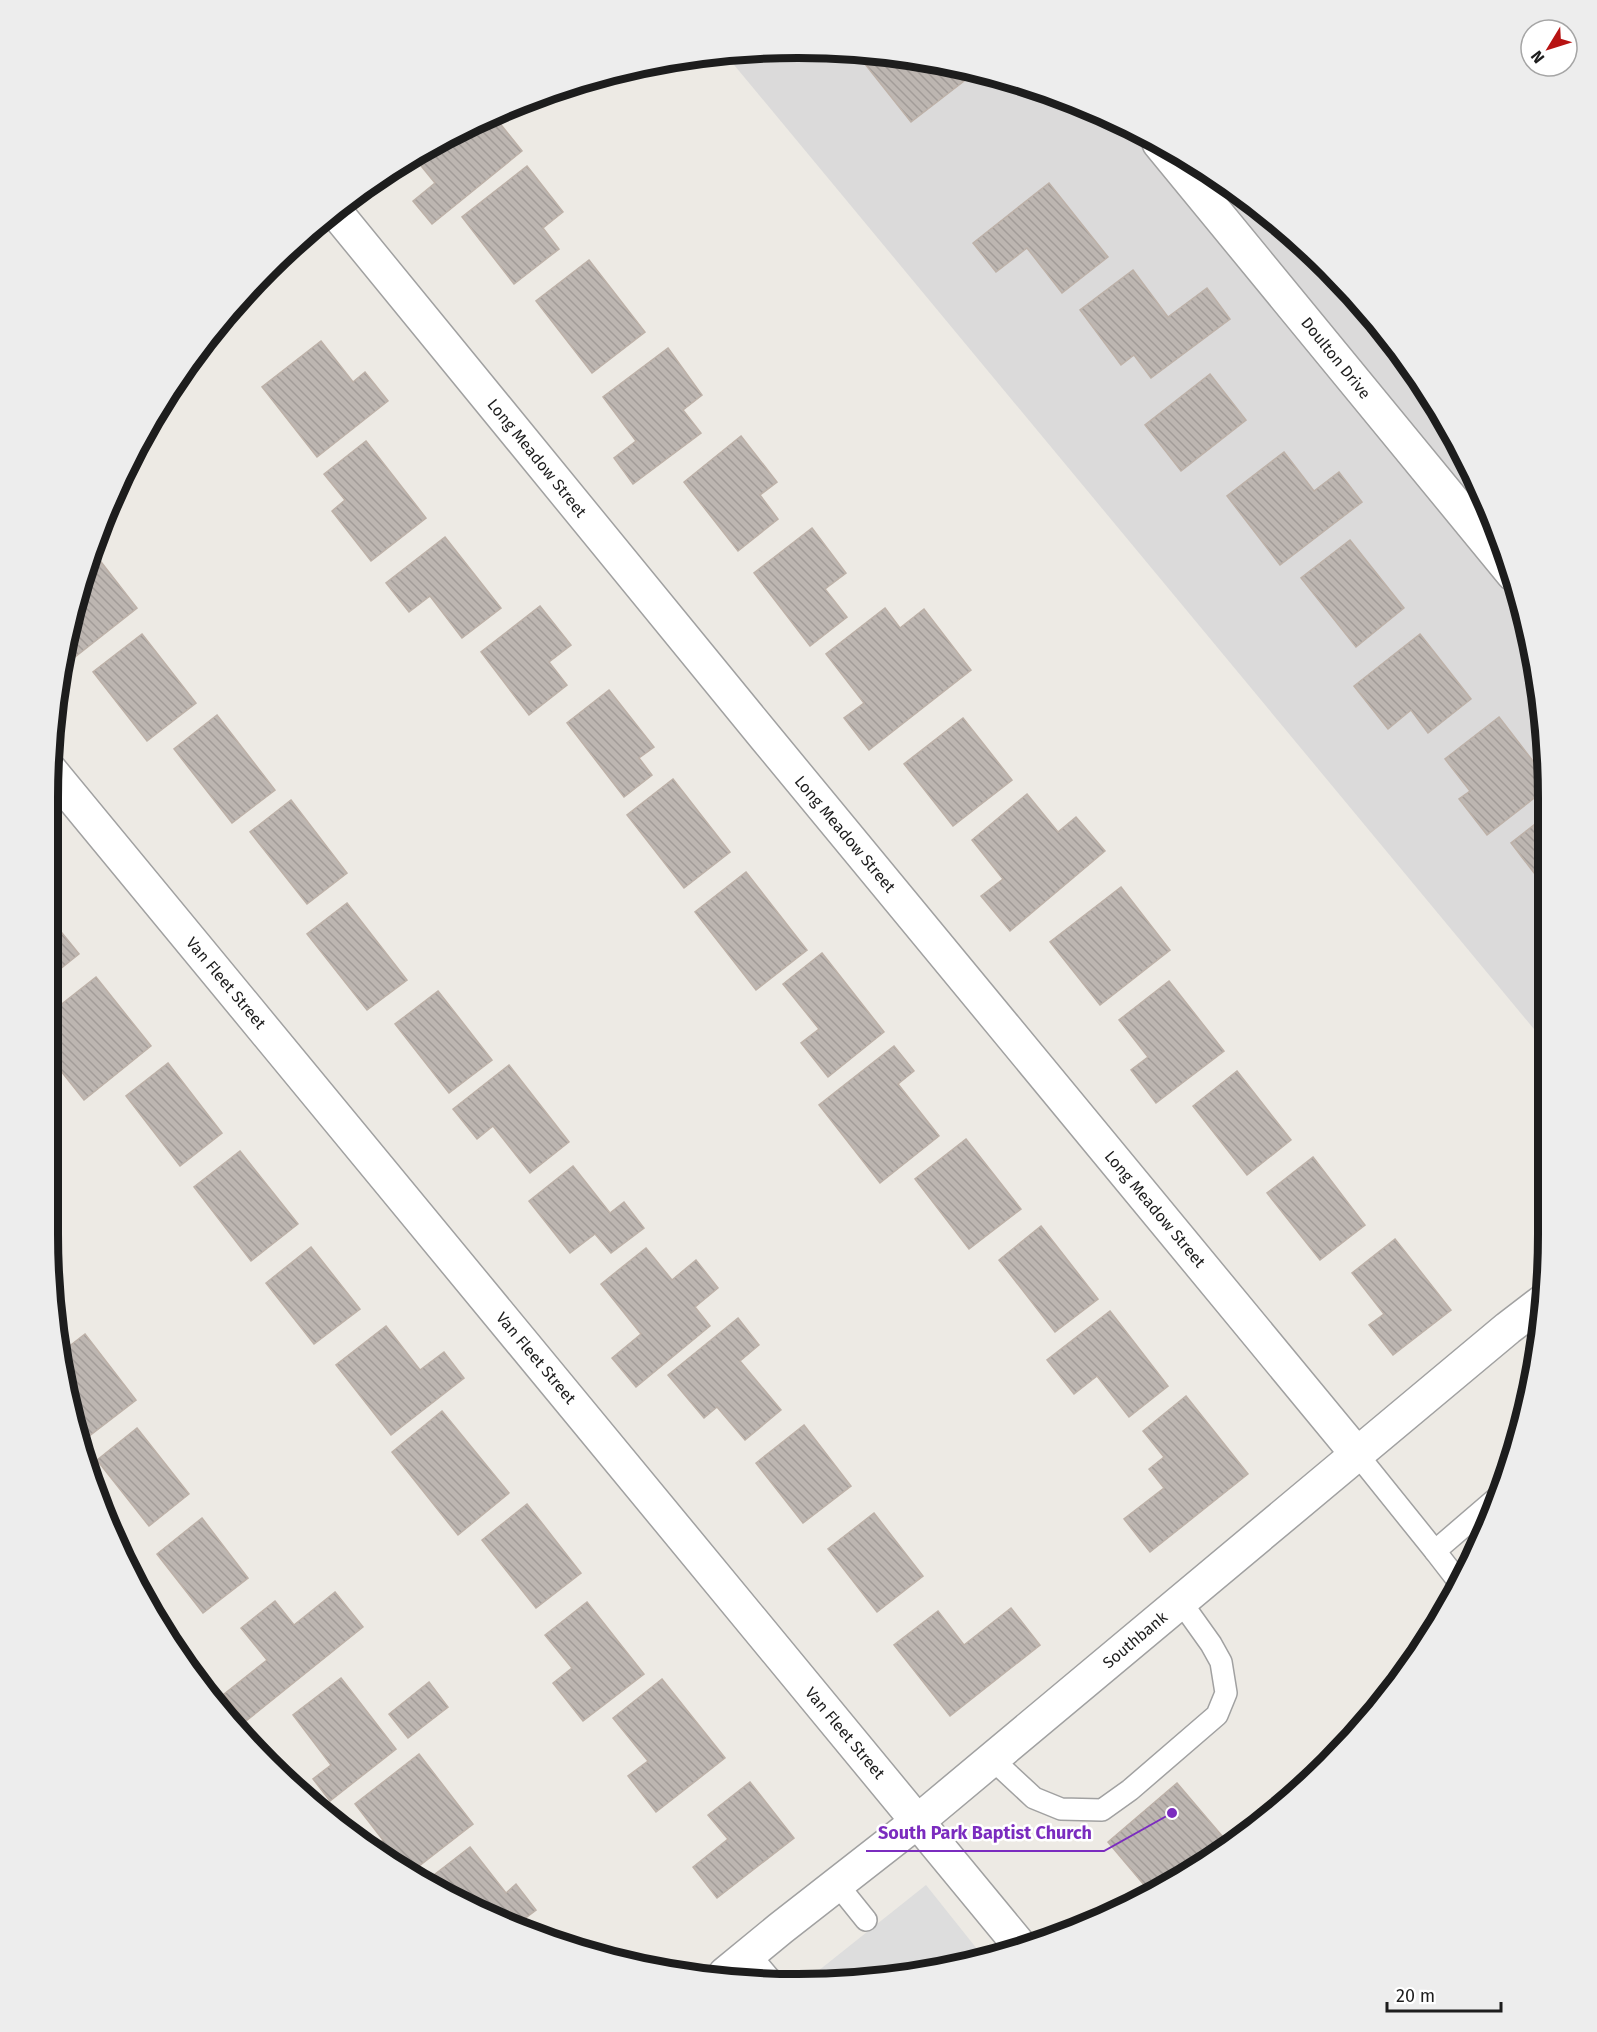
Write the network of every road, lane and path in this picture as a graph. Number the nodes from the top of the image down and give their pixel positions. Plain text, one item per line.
1 (1174, 161) edge
2 (341, 217) edge
3 (1496, 554) edge
4 (59, 781) edge
5 (1534, 1308) edge
6 (1357, 1454) junction
7 (1485, 1508) edge
8 (1435, 1551) junction
9 (1454, 1576) edge
10 (1181, 1602) junction
11 (992, 1759) junction
12 (918, 1821) junction
13 (837, 1884) junction
14 (867, 1920) dead end
15 (1015, 1940) edge
16 (737, 1964) edge
17 (754, 1972) edge

1 - 3 street, Doulton Drive
2 - 6 street, Long Meadow Street
4 - 12 street, Van Fleet Street
5 - 6 street, Southbank
6 - 8 lane
6 - 10 street, Southbank
7 - 8 lane
8 - 9 lane
10 - 11 street, Southbank
10 - 11 lane
11 - 12 street, Southbank
12 - 13 street, Southbank
12 - 15 street, Van Fleet Street
13 - 14 lane
13 - 16 street, Southbank
16 - 17 lane

